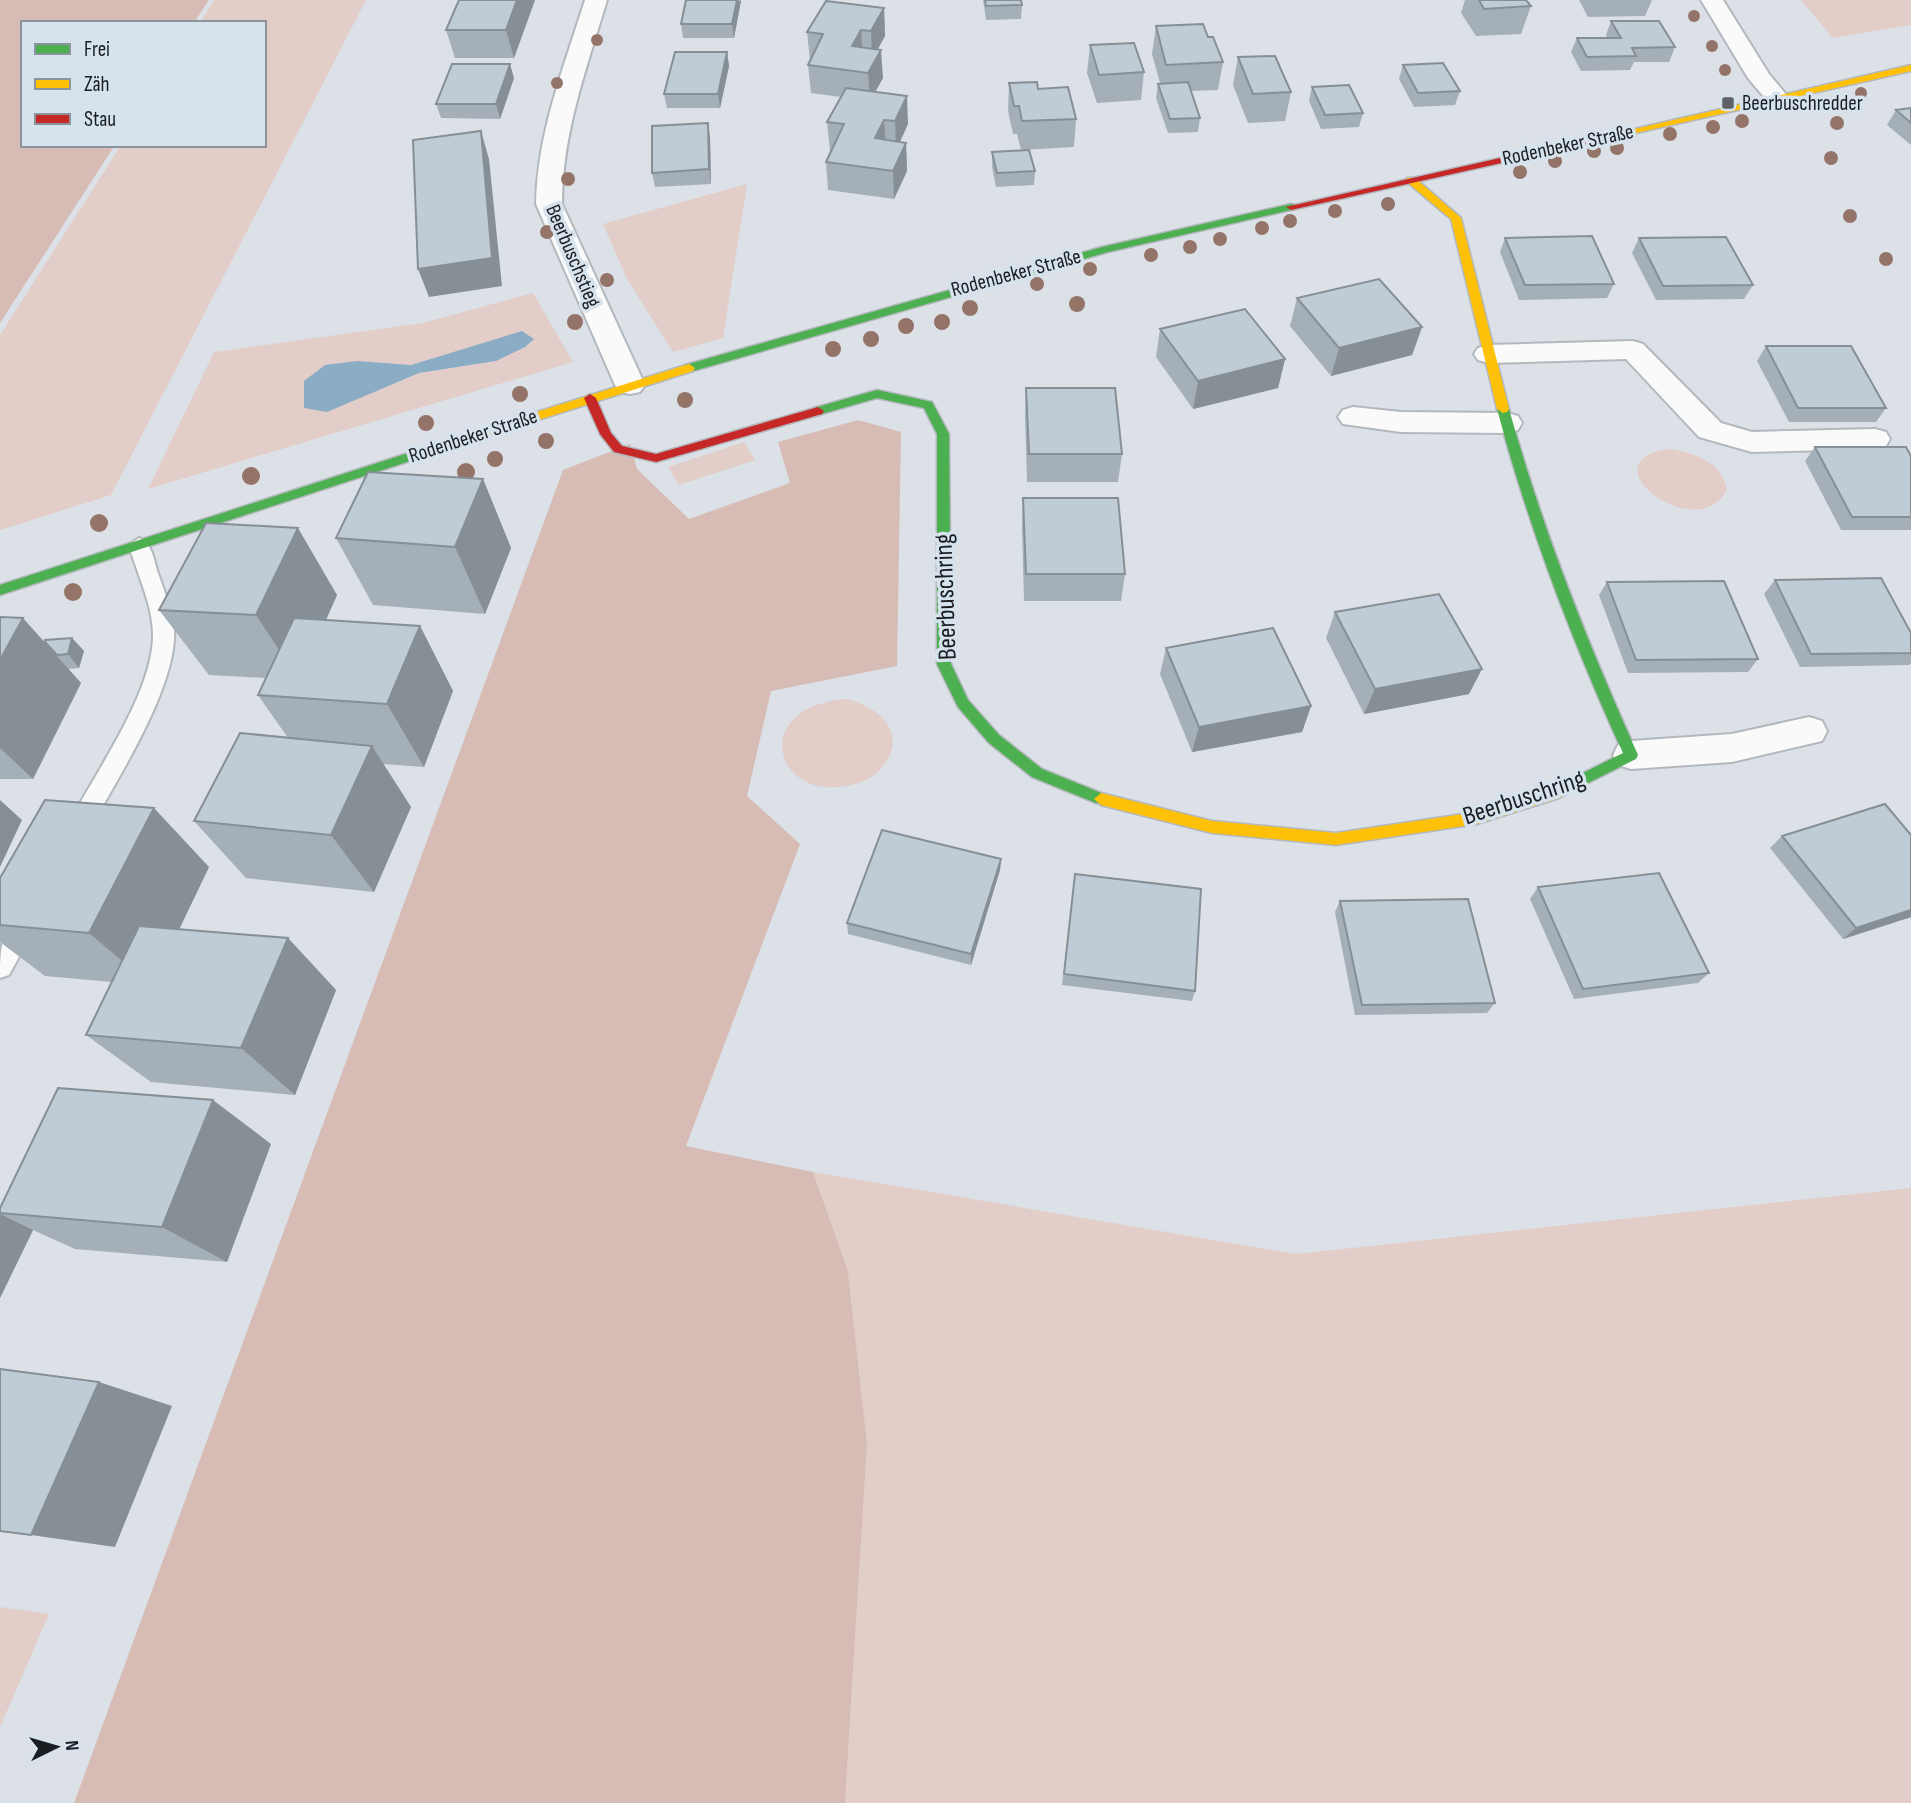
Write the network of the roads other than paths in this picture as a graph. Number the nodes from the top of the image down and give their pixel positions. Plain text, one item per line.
1 (596, 0) edge
2 (1712, 0) edge
3 (1911, 68) edge
4 (1777, 98) junction
5 (1411, 180) junction
6 (1488, 354) junction
7 (630, 385) junction
8 (590, 398) junction
9 (1353, 417) dead end
10 (1507, 424) junction
11 (1875, 439) dead end
12 (139, 545) junction
13 (0, 590) edge
14 (1809, 731) dead end
15 (1631, 755) junction
16 (64, 852) edge
17 (38, 898) edge
18 (0, 967) edge

1 - 7 street, Beerbuschstieg
2 - 4 street
3 - 4 street, Rodenbeker Straße
4 - 5 street, Rodenbeker Straße
5 - 6 street
5 - 7 street, Rodenbeker Straße
6 - 10 street
6 - 11 street
7 - 8 street, Rodenbeker Straße
8 - 12 street, Rodenbeker Straße
8 - 15 street, Beerbuschring
9 - 10 street
10 - 15 street
12 - 13 street, Rodenbeker Straße
12 - 16 lane
14 - 15 street, Beerbuschring
17 - 18 lane

